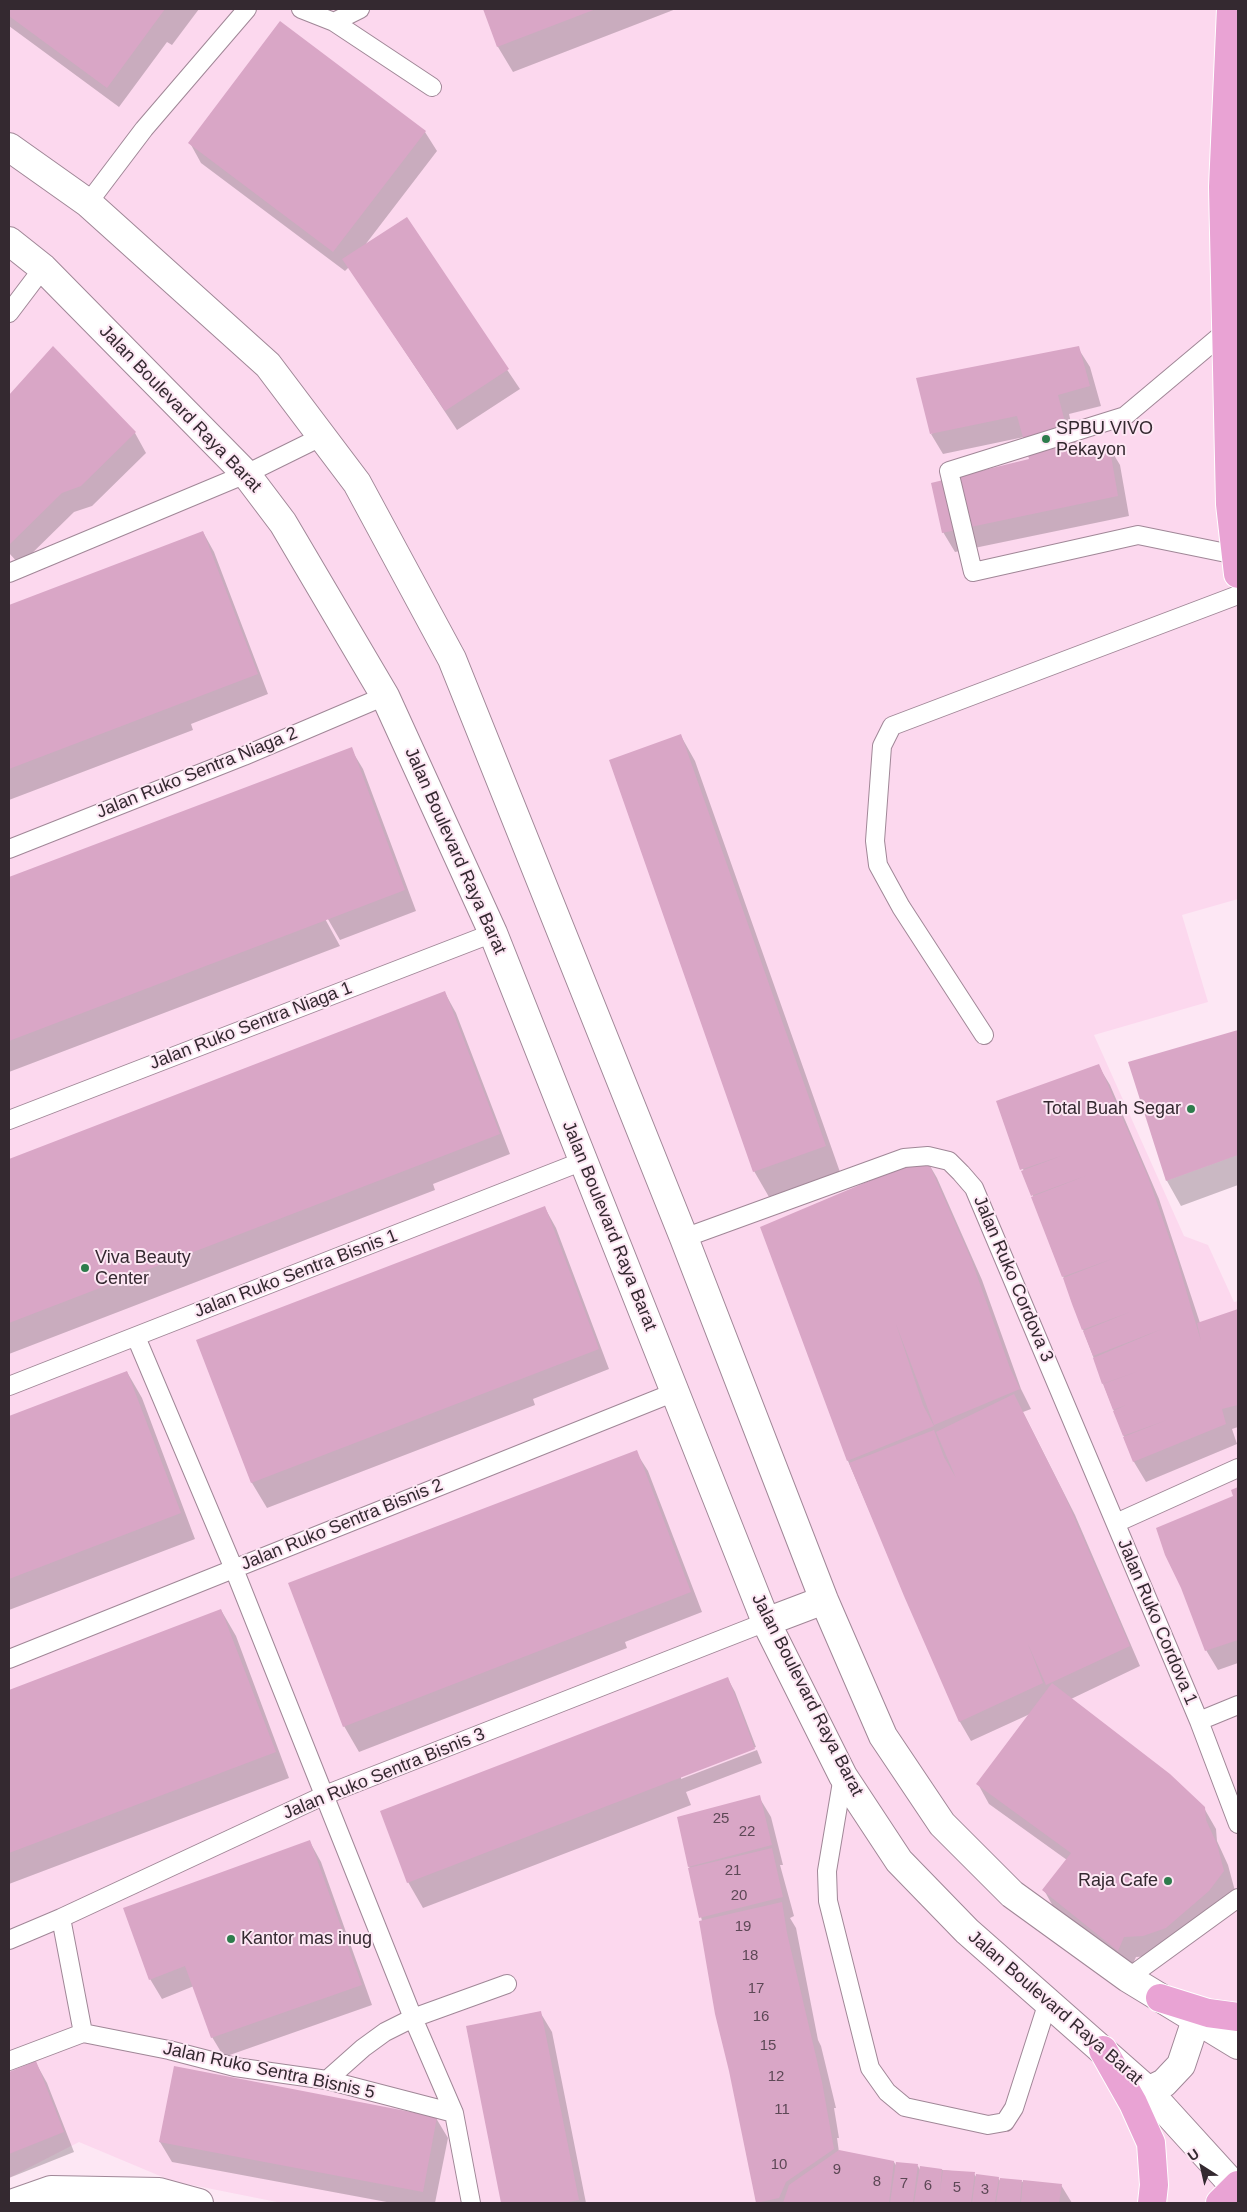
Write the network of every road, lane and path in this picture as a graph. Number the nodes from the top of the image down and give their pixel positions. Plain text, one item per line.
1 (247, 9) edge
2 (301, 9) edge
3 (360, 9) edge
4 (1231, 9) edge
5 (334, 22) junction
6 (432, 87) dead end
7 (9, 147) edge
8 (88, 203) junction
9 (9, 241) edge
10 (43, 268) junction
11 (9, 313) edge
12 (1225, 332) junction
13 (321, 437) junction
14 (246, 474) junction
15 (1237, 564) edge
16 (9, 573) edge
17 (1238, 595) edge
18 (386, 696) junction
19 (9, 849) edge
20 (493, 933) junction
21 (984, 1035) dead end
22 (9, 1120) edge
23 (584, 1161) junction
24 (684, 1238) junction
25 (136, 1337) junction
26 (9, 1386) edge
27 (675, 1392) junction
28 (1238, 1468) edge
29 (1116, 1524) junction
30 (234, 1569) junction
31 (824, 1600) junction
32 (766, 1622) junction
33 (9, 1659) edge
34 (1238, 1705) edge
35 (1199, 1721) junction
36 (843, 1776) junction
37 (325, 1795) junction
38 (1238, 1824) edge
39 (1238, 1898) edge
40 (61, 1918) junction
41 (9, 1940) edge
42 (1128, 1978) junction
43 (507, 1984) dead end
44 (1160, 1998) junction
45 (1048, 2002) junction
46 (1238, 2017) edge
47 (413, 2018) junction
48 (1196, 2020) junction
49 (84, 2033) junction
50 (1238, 2045) edge
51 (1103, 2050) junction
52 (9, 2061) edge
53 (327, 2080) junction
54 (1145, 2088) junction
55 (454, 2113) junction
56 (1233, 2192) edge
57 (14, 2203) edge
58 (199, 2203) edge
59 (471, 2203) edge
60 (1152, 2203) edge

1 - 8 lane
2 - 5 lane
3 - 5 lane
4 - 12 main road
5 - 6 lane
7 - 8 main road
8 - 13 main road
9 - 10 main road, Jalan Boulevard Raya Barat
10 - 11 lane
10 - 14 main road, Jalan Boulevard Raya Barat
12 - 15 main road
12 - 15 lane
13 - 14 lane
13 - 24 main road
14 - 16 lane
14 - 18 main road, Jalan Boulevard Raya Barat
17 - 21 lane
18 - 19 lane, Jalan Ruko Sentra Niaga 2
18 - 20 main road, Jalan Boulevard Raya Barat
20 - 22 lane, Jalan Ruko Sentra Niaga 1
20 - 23 main road, Jalan Boulevard Raya Barat
23 - 25 lane, Jalan Ruko Sentra Bisnis 1
23 - 27 main road, Jalan Boulevard Raya Barat
24 - 29 lane, Jalan Ruko Cordova 3
24 - 31 main road
25 - 26 lane, Jalan Ruko Sentra Bisnis 1
25 - 30 lane
27 - 30 lane, Jalan Ruko Sentra Bisnis 2
27 - 32 main road, Jalan Boulevard Raya Barat
28 - 29 lane
29 - 35 lane, Jalan Ruko Cordova 1
30 - 33 lane, Jalan Ruko Sentra Bisnis 2
30 - 37 lane
31 - 32 main road
31 - 42 main road
32 - 36 main road, Jalan Boulevard Raya Barat
32 - 37 lane, Jalan Ruko Sentra Bisnis 3
34 - 35 lane, Jalan Ruko Cordova 1
35 - 38 lane, Jalan Ruko Cordova 1
36 - 45 main road, Jalan Boulevard Raya Barat
36 - 45 lane
37 - 40 lane, Jalan Ruko Sentra Bisnis 3
37 - 47 lane
39 - 42 lane
40 - 41 lane, Jalan Ruko Sentra Bisnis 3
40 - 49 lane
42 - 44 main road
43 - 47 lane
44 - 46 main road
44 - 48 main road
45 - 51 main road, Jalan Boulevard Raya Barat
47 - 53 lane
47 - 55 lane
48 - 50 main road
48 - 54 main road
49 - 52 lane
49 - 53 lane, Jalan Ruko Sentra Bisnis 5
51 - 54 main road, Jalan Boulevard Raya Barat
51 - 60 main road
53 - 55 lane, Jalan Ruko Sentra Bisnis 5
54 - 56 main road, Jalan Boulevard Raya Barat
55 - 59 lane
57 - 58 main road

